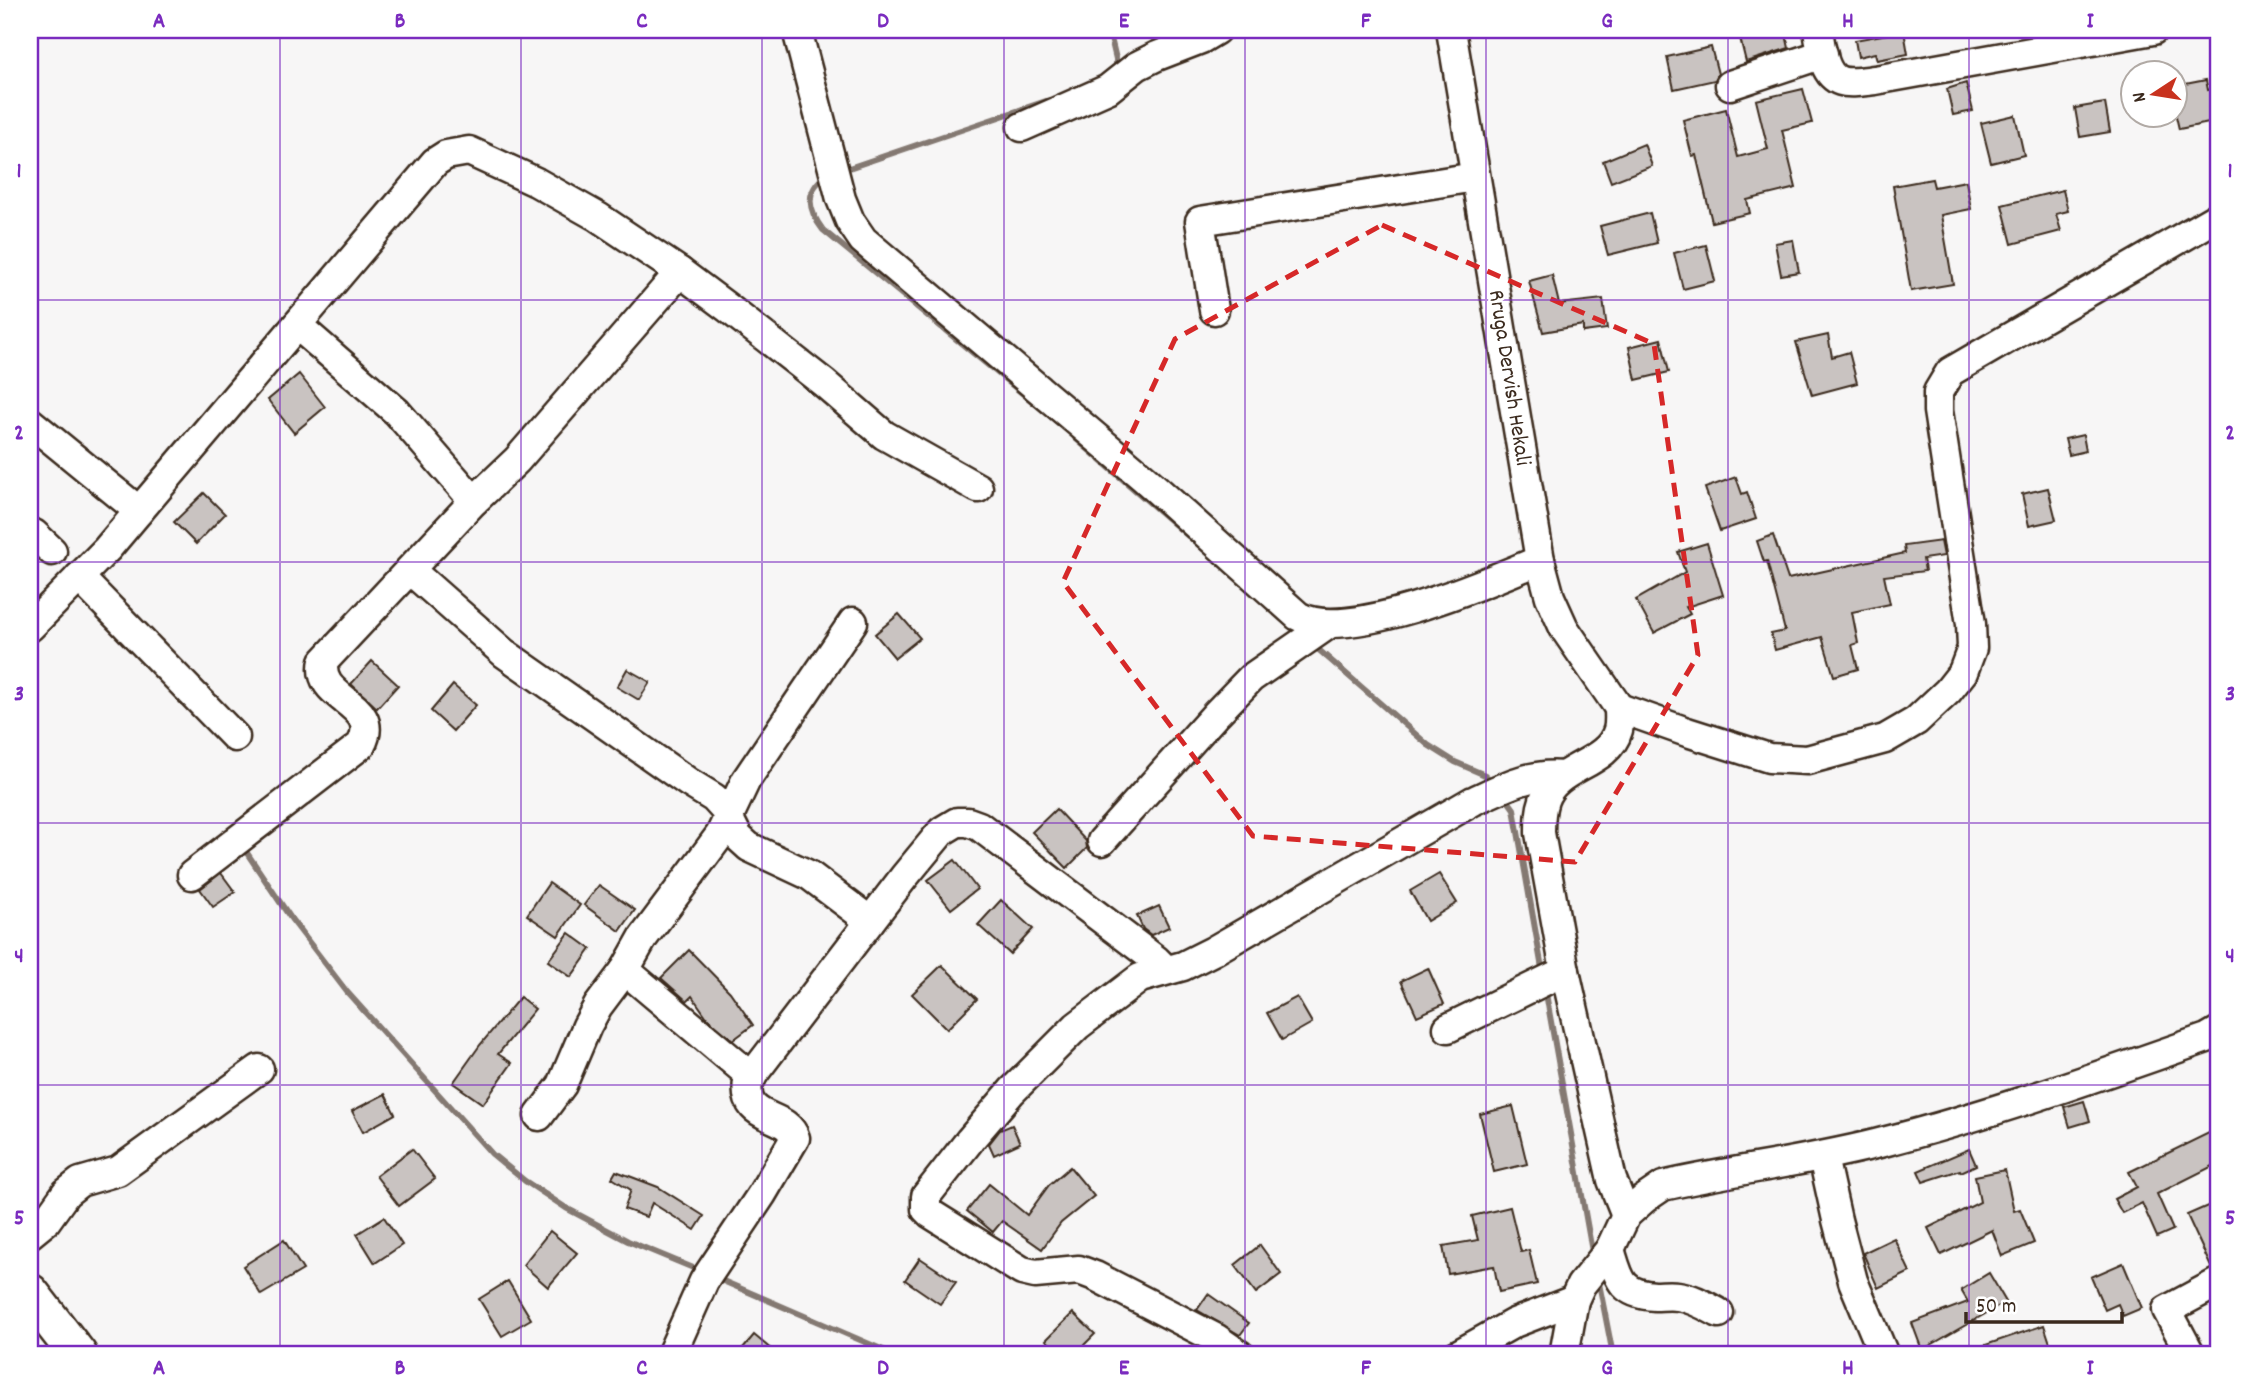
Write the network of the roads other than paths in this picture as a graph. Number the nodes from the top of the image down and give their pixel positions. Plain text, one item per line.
1 (797, 30) edge
2 (1216, 30) edge
3 (1451, 30) edge
4 (2153, 30) edge
5 (2061, 38) edge
6 (1821, 42) edge
7 (1730, 85) dead end
8 (1022, 127) dead end
9 (1475, 177) junction
10 (2219, 216) edge
11 (680, 272) junction
12 (1214, 310) dead end
13 (298, 325) junction
14 (30, 422) edge
15 (978, 488) dead end
16 (474, 501) junction
17 (139, 511) junction
18 (1540, 559) junction
19 (410, 570) junction
20 (79, 577) junction
21 (853, 622) dead end
22 (30, 626) edge
23 (1322, 629) junction
24 (1619, 708) junction
25 (236, 737) dead end
26 (1563, 776) junction
27 (729, 818) junction
28 (1102, 841) dead end
29 (192, 875) dead end
30 (870, 921) junction
31 (625, 970) junction
32 (1166, 970) junction
33 (1548, 980) junction
34 (1448, 1028) dead end
35 (2215, 1043) edge
36 (259, 1069) dead end
37 (752, 1077) junction
38 (539, 1116) dead end
39 (1823, 1157) junction
40 (1626, 1215) junction
41 (30, 1234) edge
42 (1607, 1253) junction
43 (2219, 1282) edge
44 (30, 1293) edge
45 (1578, 1293) junction
46 (1719, 1313) dead end
47 (78, 1355) edge
48 (671, 1355) edge
49 (1240, 1355) edge
50 (1457, 1355) edge
51 (1564, 1355) edge
52 (1884, 1355) edge
53 (2191, 1355) edge

1 - 23 street
2 - 8 street
3 - 9 street, Rruga Dervish Hekali
4 - 5 street
5 - 6 street
6 - 7 street
9 - 12 street
9 - 18 street, Rruga Dervish Hekali
10 - 24 street
11 - 13 street
11 - 15 street
11 - 16 street
13 - 16 street
13 - 17 street
14 - 17 street
16 - 19 street
17 - 20 street
18 - 23 street
18 - 24 street, Rruga Dervish Hekali
19 - 27 street
19 - 29 street
20 - 22 street
20 - 25 street
21 - 27 street
23 - 28 street
24 - 26 street
26 - 32 street
26 - 33 street
27 - 30 street
27 - 31 street
30 - 32 street
30 - 37 street
31 - 37 street
31 - 38 street
32 - 49 street
33 - 34 street
33 - 40 street
35 - 39 street
36 - 41 street
37 - 48 street
39 - 40 street
39 - 52 street
40 - 42 street
42 - 45 street
42 - 46 street
43 - 53 street
44 - 47 main road
45 - 50 street
45 - 51 street

